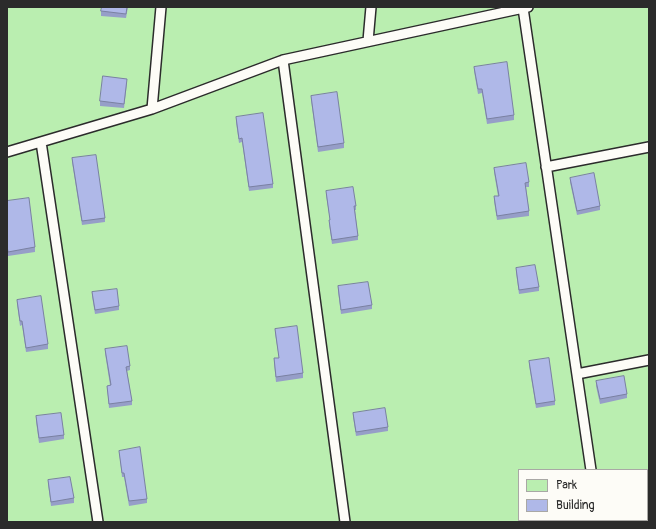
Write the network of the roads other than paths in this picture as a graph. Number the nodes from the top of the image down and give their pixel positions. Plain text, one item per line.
1 (161, 7) edge
2 (371, 7) edge
3 (526, 8) edge
4 (368, 42) junction
5 (283, 60) junction
6 (152, 109) junction
7 (41, 142) junction
8 (649, 147) edge
9 (7, 152) edge
10 (546, 167) junction
11 (649, 360) edge
12 (577, 374) junction
13 (591, 469) edge
14 (98, 522) edge
15 (345, 522) edge

1 - 6 lane
2 - 4 lane
3 - 4 lane
3 - 10 lane
4 - 5 lane
5 - 6 lane
5 - 15 lane
6 - 7 lane
7 - 9 lane
7 - 14 lane
8 - 10 lane
10 - 12 lane
11 - 12 lane
12 - 13 lane

